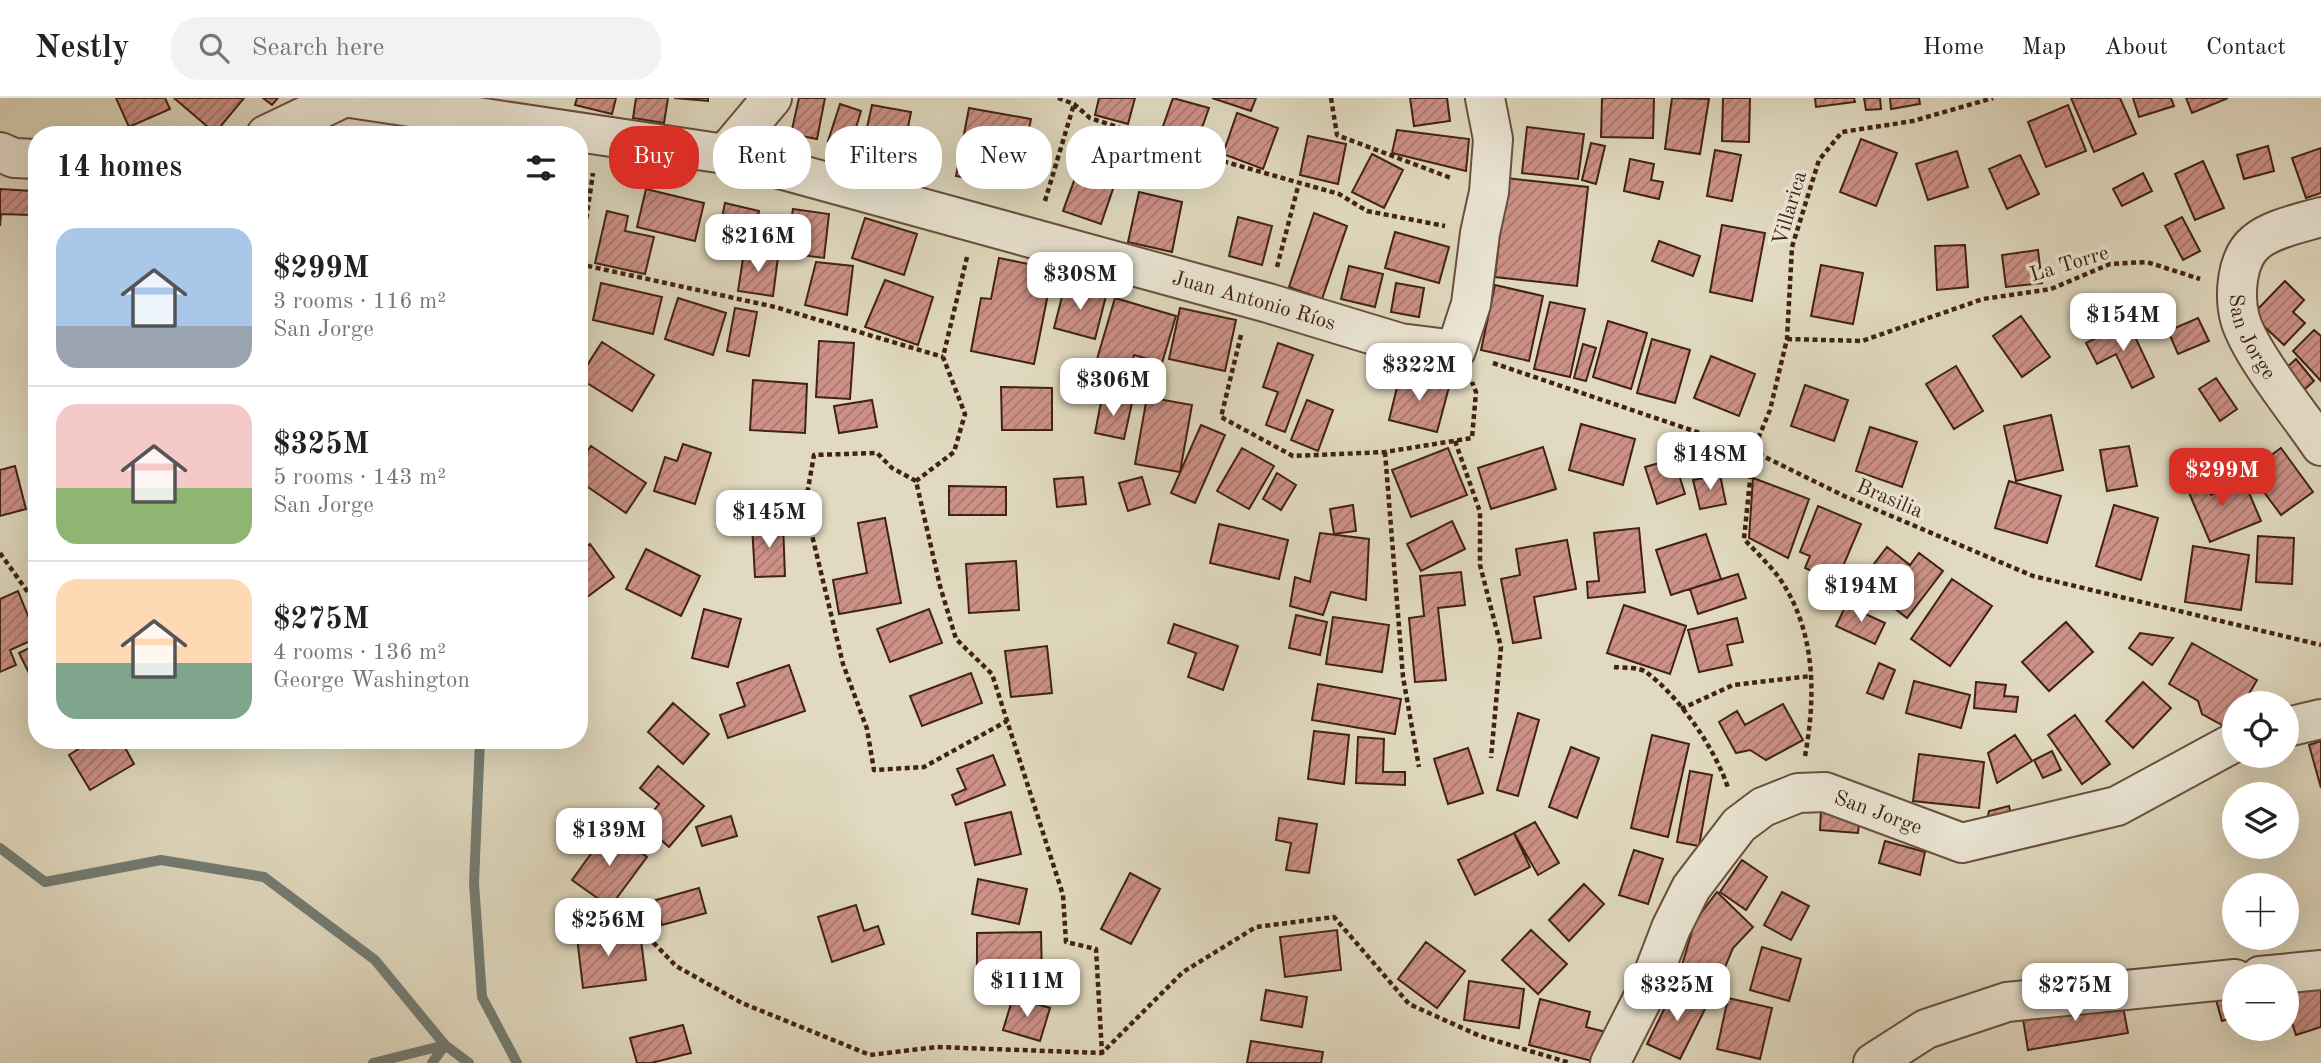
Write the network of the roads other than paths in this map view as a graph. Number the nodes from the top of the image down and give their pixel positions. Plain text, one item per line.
1 (343, 98) edge
2 (350, 98) edge
3 (772, 98) edge
4 (1485, 98) edge
5 (285, 126) edge
6 (538, 126) edge
7 (748, 126) edge
8 (588, 134) edge
9 (0, 152) edge
10 (713, 152) edge
11 (28, 159) edge
12 (811, 178) edge
13 (2321, 217) edge
14 (2321, 446) edge
15 (2321, 719) edge
16 (2299, 724) edge
17 (2222, 749) edge
18 (2321, 970) edge
19 (2299, 972) edge
20 (2222, 980) edge
21 (1610, 1063) edge
22 (1873, 1063) edge

1 - 5 street
2 - 6 street, Juan Antonio Ríos
3 - 7 street
4 - 12 street, Juan Antonio Ríos
8 - 10 street, Juan Antonio Ríos
9 - 11 street
13 - 14 street, San Jorge
15 - 16 street
17 - 21 street, San Jorge
18 - 19 street
20 - 22 street

